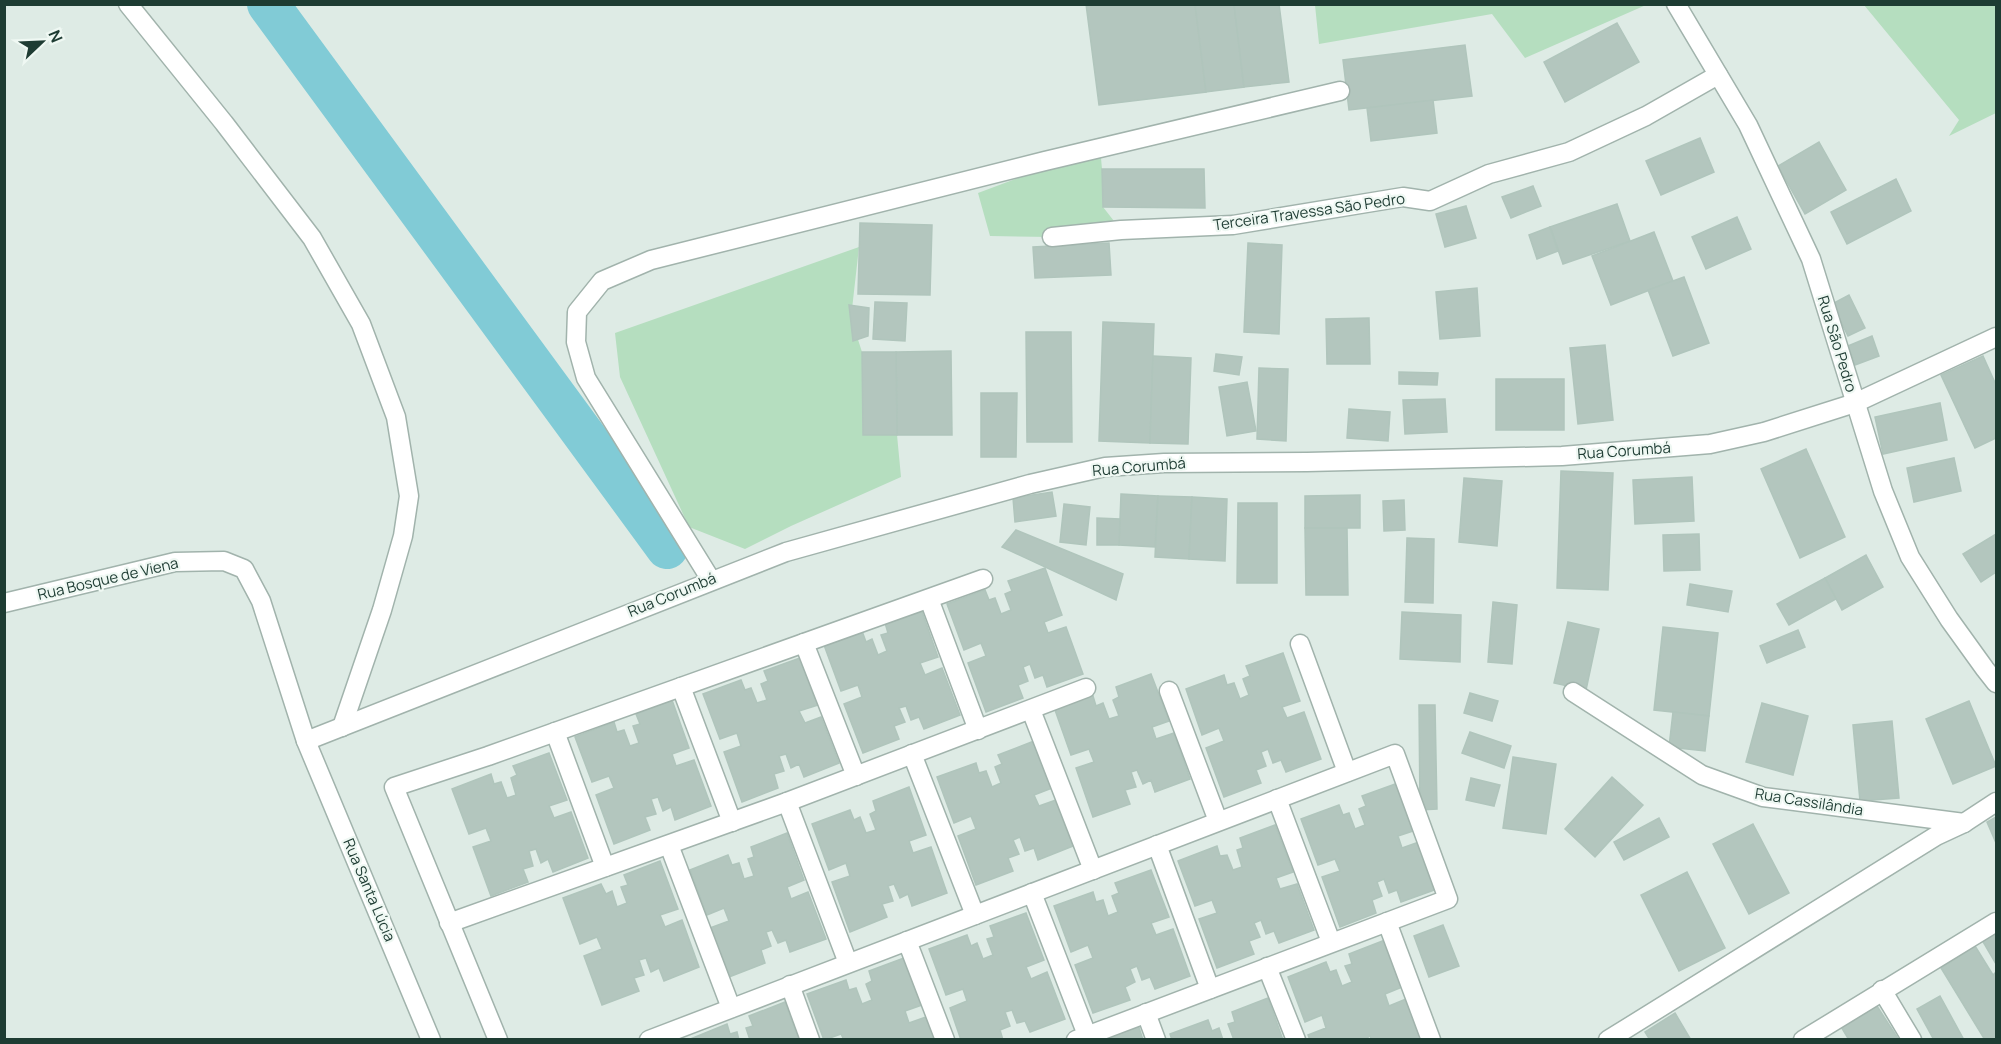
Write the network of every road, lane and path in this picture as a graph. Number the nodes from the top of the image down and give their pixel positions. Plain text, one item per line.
1 (128, 4) edge
2 (1676, 4) edge
3 (1718, 75) junction
4 (1340, 91) dead end
5 (1052, 237) dead end
6 (1996, 337) edge
7 (1855, 403) junction
8 (983, 579) dead end
9 (711, 580) junction
10 (929, 598) junction
11 (4, 603) edge
12 (804, 643) junction
13 (1300, 644) dead end
14 (1996, 682) edge
15 (681, 687) junction
16 (1086, 688) dead end
17 (1169, 691) dead end
18 (1573, 692) dead end
19 (1031, 710) junction
20 (342, 727) junction
21 (978, 730) junction
22 (555, 732) junction
23 (306, 741) junction
24 (912, 754) junction
25 (1347, 772) junction
26 (856, 776) junction
27 (1277, 799) junction
28 (787, 802) junction
29 (1996, 802) edge
30 (1218, 821) junction
31 (732, 822) junction
32 (1964, 823) junction
33 (669, 845) junction
34 (1157, 845) junction
35 (605, 867) junction
36 (1093, 870) junction
37 (1032, 893) junction
38 (975, 915) junction
39 (1387, 922) junction
40 (1996, 922) edge
41 (449, 923) junction
42 (907, 941) junction
43 (1331, 942) junction
44 (848, 963) junction
45 (1267, 967) junction
46 (790, 985) junction
47 (1210, 989) junction
48 (1882, 990) junction
49 (730, 1008) junction
50 (1146, 1013) junction
51 (661, 1037) edge
52 (1082, 1037) edge
53 (431, 1040) edge
54 (498, 1040) edge
55 (810, 1040) edge
56 (945, 1040) edge
57 (1156, 1040) edge
58 (1296, 1040) edge
59 (1431, 1040) edge
60 (1608, 1040) edge
61 (1803, 1040) edge
62 (1912, 1040) edge

1 - 20 street
2 - 3 street, Rua São Pedro
3 - 5 street, Terceira Travessa São Pedro
3 - 7 street, Rua São Pedro
4 - 9 street
6 - 7 street, Rua Corumbá
7 - 9 street, Rua Corumbá
7 - 14 street, Rua São Pedro
8 - 10 street
9 - 20 street, Rua Corumbá
10 - 12 street
10 - 21 street
11 - 23 street, Rua Bosque de Viena
12 - 15 street
12 - 26 street
13 - 25 street
15 - 22 street
15 - 31 street
16 - 19 street
17 - 30 street
18 - 32 street, Rua Cassilândia
19 - 21 street
19 - 36 street
20 - 23 street, Rua Corumbá
21 - 24 street
22 - 35 street
22 - 41 street
23 - 53 street, Rua Santa Lúcia
24 - 26 street
24 - 38 street
25 - 27 street
25 - 39 street
26 - 28 street
27 - 30 street
27 - 43 street
28 - 31 street
28 - 44 street
29 - 32 street
30 - 34 street
31 - 33 street
32 - 60 street
33 - 35 street
33 - 49 street
34 - 36 street
34 - 47 street
35 - 41 street
36 - 37 street
37 - 38 street
37 - 52 street
38 - 42 street
39 - 43 street
39 - 59 street
40 - 48 street
41 - 54 street
42 - 44 street
42 - 56 street
43 - 45 street
44 - 46 street
45 - 47 street
45 - 58 street
46 - 49 street
46 - 55 street
47 - 50 street
48 - 61 street
48 - 62 street
49 - 51 street
50 - 52 street
50 - 57 street

